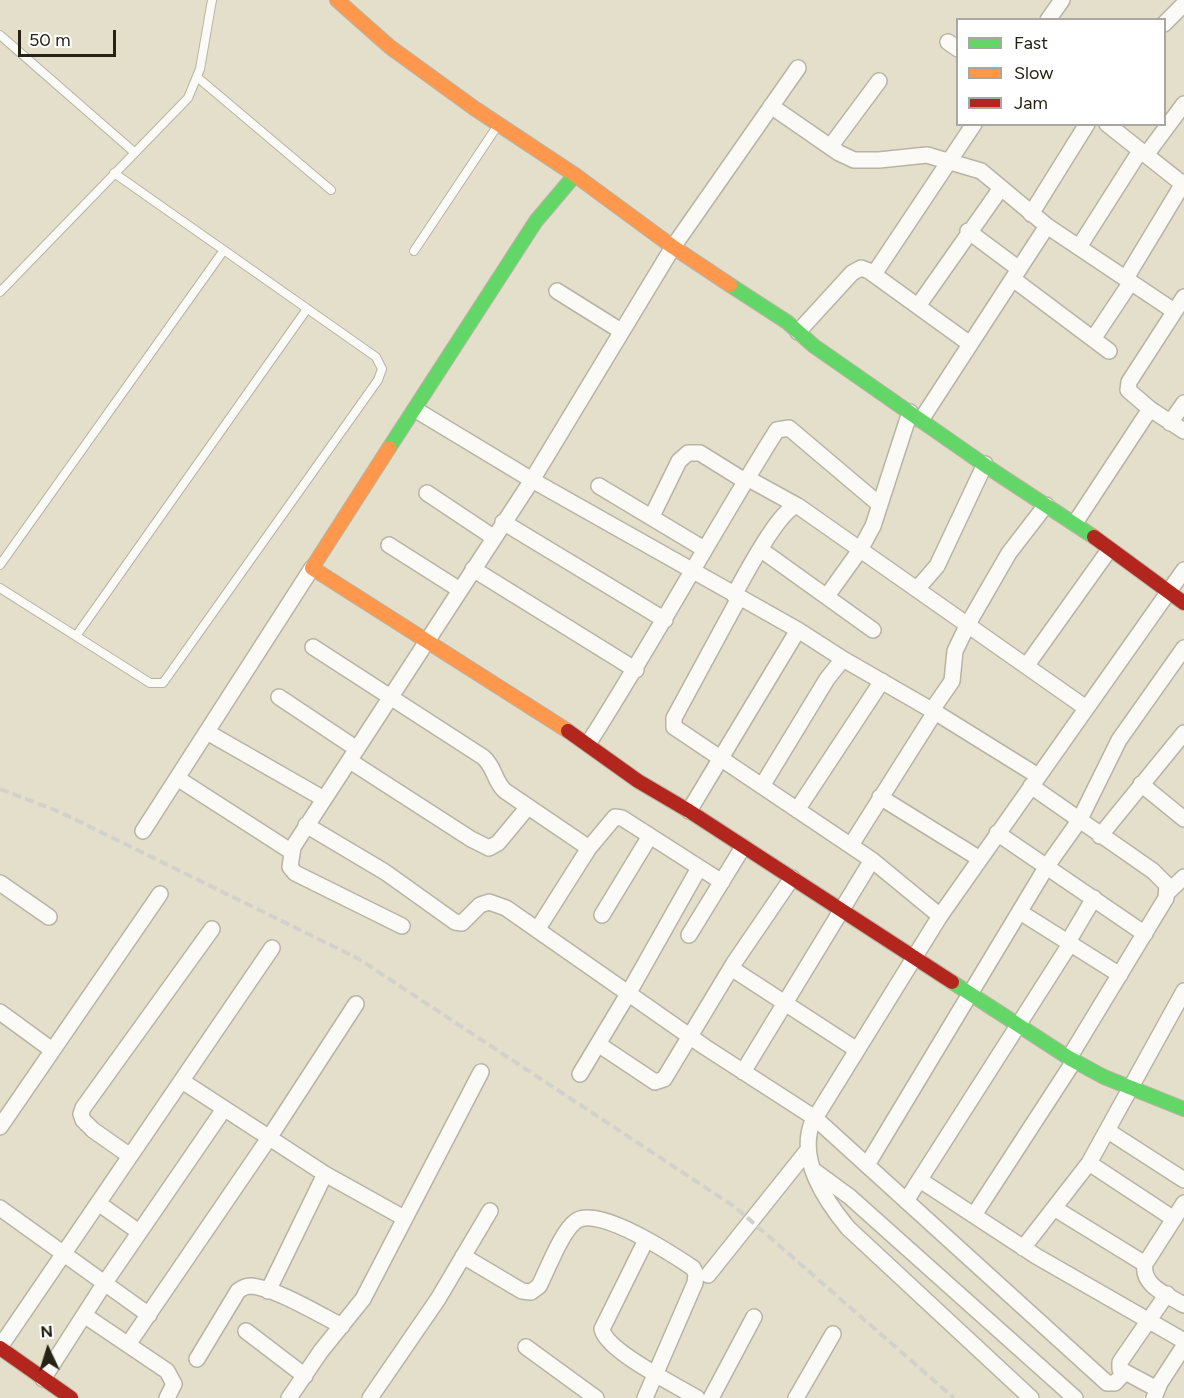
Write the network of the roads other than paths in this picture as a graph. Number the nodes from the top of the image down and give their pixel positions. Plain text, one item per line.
1 (212, 0) edge
2 (337, 0) edge
3 (1062, 0) edge
4 (1184, 4) edge
5 (1049, 18) edge
6 (1166, 22) edge
7 (0, 35) edge
8 (798, 68) dead end
9 (198, 77) junction
10 (879, 81) dead end
11 (1184, 104) edge
12 (771, 106) junction
13 (498, 125) junction
14 (973, 126) edge
15 (1109, 126) edge
16 (1166, 126) edge
17 (1166, 126) edge
18 (1084, 129) edge
19 (830, 147) junction
20 (134, 152) junction
21 (1143, 153) junction
22 (951, 160) junction
23 (114, 173) junction
24 (576, 175) junction
25 (1184, 184) edge
26 (1001, 188) junction
27 (331, 190) dead end
28 (1031, 214) junction
29 (1047, 226) junction
30 (968, 231) junction
31 (673, 247) junction
32 (1079, 247) junction
33 (224, 250) junction
34 (414, 251) dead end
35 (874, 274) junction
36 (1016, 274) junction
37 (1128, 280) junction
38 (557, 291) dead end
39 (0, 292) edge
40 (1184, 297) edge
41 (918, 306) junction
42 (307, 309) junction
43 (1174, 311) junction
44 (621, 331) junction
45 (798, 332) junction
46 (1093, 339) junction
47 (970, 344) junction
48 (1109, 351) dead end
49 (1184, 403) edge
50 (1150, 409) junction
51 (416, 410) junction
52 (916, 416) junction
53 (1177, 427) edge
54 (985, 464) junction
55 (746, 479) junction
56 (532, 480) junction
57 (599, 486) dead end
58 (427, 493) dead end
59 (796, 505) junction
60 (880, 505) junction
61 (1046, 505) junction
62 (652, 516) junction
63 (503, 522) junction
64 (1075, 524) junction
65 (493, 537) junction
66 (389, 545) dead end
67 (704, 549) junction
68 (760, 549) junction
69 (860, 550) junction
70 (1109, 550) junction
71 (0, 565) edge
72 (312, 568) junction
73 (472, 569) junction
74 (1184, 570) edge
75 (694, 572) junction
76 (0, 588) edge
77 (917, 589) junction
78 (460, 590) junction
79 (1168, 592) junction
80 (736, 596) junction
81 (826, 596) junction
82 (1184, 603) edge
83 (664, 620) junction
84 (968, 624) junction
85 (798, 630) junction
86 (873, 630) dead end
87 (76, 636) junction
88 (429, 641) junction
89 (313, 646) dead end
90 (1184, 648) edge
91 (843, 659) junction
92 (1027, 665) junction
93 (636, 670) junction
94 (882, 681) junction
95 (279, 697) dead end
96 (393, 697) junction
97 (1086, 708) junction
98 (933, 711) junction
99 (207, 732) junction
100 (1184, 733) edge
101 (588, 744) junction
102 (354, 755) junction
103 (722, 759) junction
104 (177, 778) junction
105 (1034, 781) junction
106 (1141, 784) junction
107 (762, 786) junction
108 (880, 797) junction
109 (324, 799) junction
110 (528, 807) junction
111 (797, 810) junction
112 (689, 811) junction
113 (1184, 819) edge
114 (1079, 821) junction
115 (306, 825) junction
116 (143, 831) dead end
117 (997, 833) junction
118 (650, 836) junction
119 (1100, 836) junction
120 (851, 845) junction
121 (743, 847) junction
122 (589, 848) junction
123 (292, 852) junction
124 (980, 859) junction
125 (872, 860) junction
126 (1047, 866) junction
127 (699, 867) junction
128 (1184, 877) edge
129 (792, 878) junction
130 (722, 882) junction
131 (0, 883) edge
132 (1168, 892) junction
133 (160, 894) dead end
134 (1094, 898) junction
135 (841, 911) junction
136 (1020, 912) junction
137 (602, 915) dead end
138 (940, 916) junction
139 (49, 917) dead end
140 (402, 926) dead end
141 (212, 929) dead end
142 (537, 930) junction
143 (1145, 934) junction
144 (689, 935) dead end
145 (1069, 943) junction
146 (272, 948) dead end
147 (915, 957) junction
148 (732, 968) junction
149 (1120, 975) junction
150 (1184, 992) edge
151 (628, 994) junction
152 (972, 994) junction
153 (356, 1004) dead end
154 (786, 1004) junction
155 (0, 1012) edge
156 (1018, 1025) junction
157 (691, 1038) junction
158 (598, 1044) junction
159 (52, 1050) junction
160 (857, 1050) junction
161 (1071, 1060) junction
162 (481, 1072) dead end
163 (743, 1072) junction
164 (580, 1074) dead end
165 (182, 1081) junction
166 (1133, 1089) junction
167 (224, 1108) junction
168 (1184, 1109) edge
169 (815, 1118) junction
170 (0, 1127) edge
171 (1108, 1131) junction
172 (269, 1138) junction
173 (807, 1151) junction
174 (130, 1156) junction
175 (1089, 1163) junction
176 (867, 1165) junction
177 (814, 1170) junction
178 (325, 1174) junction
179 (920, 1180) junction
180 (1184, 1180) edge
181 (906, 1201) junction
182 (98, 1203) junction
183 (1184, 1203) edge
184 (0, 1208) edge
185 (1054, 1208) junction
186 (490, 1211) dead end
187 (974, 1215) junction
188 (404, 1218) junction
189 (1174, 1219) junction
190 (140, 1232) junction
191 (646, 1240) junction
192 (1023, 1248) junction
193 (63, 1254) junction
194 (464, 1256) junction
195 (1145, 1264) junction
196 (708, 1275) dead end
197 (104, 1284) junction
198 (268, 1291) junction
199 (1167, 1294) junction
200 (1184, 1305) edge
201 (84, 1315) junction
202 (149, 1315) junction
203 (754, 1317) dead end
204 (1149, 1321) junction
205 (342, 1326) junction
206 (246, 1331) dead end
207 (833, 1334) dead end
208 (1184, 1341) edge
209 (129, 1343) junction
210 (1184, 1346) edge
211 (526, 1347) dead end
212 (0, 1348) edge
213 (197, 1359) dead end
214 (1125, 1372) junction
215 (656, 1373) junction
216 (305, 1376) junction
217 (43, 1379) junction
218 (1155, 1394) edge
219 (71, 1398) edge
220 (167, 1398) edge
221 (289, 1398) edge
222 (370, 1398) edge
223 (596, 1398) edge
224 (645, 1398) edge
225 (697, 1398) edge
226 (711, 1398) edge
227 (796, 1398) edge
228 (1031, 1398) edge
229 (1075, 1398) edge

1 - 9 lane
2 - 13 street
3 - 5 street
4 - 6 street
7 - 20 lane
8 - 12 street
9 - 20 lane
9 - 27 lane
10 - 19 street
11 - 17 street
12 - 19 street
12 - 31 street
13 - 24 street
13 - 34 lane
14 - 22 street
15 - 21 street
16 - 21 street
18 - 28 street
19 - 22 street
20 - 23 lane
21 - 25 street
21 - 32 street
22 - 26 street
22 - 35 street
23 - 33 lane
23 - 39 lane
24 - 31 street
24 - 51 street
25 - 37 street
26 - 28 street
26 - 30 street
28 - 29 street
29 - 32 street
29 - 36 street
30 - 36 street
30 - 41 street
31 - 44 street
31 - 45 street
32 - 37 street
33 - 42 lane
33 - 71 lane
35 - 41 street
35 - 45 street
36 - 46 street
36 - 47 street
37 - 43 street
37 - 46 street
38 - 44 street
40 - 43 street
41 - 47 street
42 - 87 lane
42 - 87 lane
43 - 50 street
44 - 56 street
45 - 52 street
46 - 48 street
47 - 52 street
49 - 53 street
50 - 53 street
50 - 64 street
51 - 56 street
51 - 72 street
52 - 54 street
52 - 60 street
54 - 61 street
54 - 77 street
55 - 59 street
55 - 60 street
55 - 62 street
55 - 67 street
56 - 63 street
56 - 75 street
57 - 62 street
58 - 65 street
59 - 68 street
59 - 69 street
60 - 69 street
61 - 64 street
61 - 84 street
62 - 67 street
63 - 65 street
63 - 83 street
64 - 70 street
65 - 73 street
66 - 78 street
67 - 75 street
68 - 80 street
68 - 81 street
69 - 77 street
69 - 81 street
70 - 79 street
70 - 92 street
72 - 88 street
72 - 99 street
73 - 78 street
73 - 93 street
74 - 79 street
75 - 80 street
75 - 83 street
76 - 87 lane
77 - 84 street
78 - 88 street
79 - 82 street
79 - 97 street
80 - 85 street
80 - 103 street
81 - 86 street
83 - 93 street
84 - 92 street
84 - 98 street
85 - 91 street
85 - 103 street
88 - 96 street
88 - 101 street
89 - 96 street
90 - 114 street
91 - 94 street
91 - 107 street
92 - 97 street
93 - 101 street
94 - 98 street
94 - 111 street
95 - 102 street
96 - 102 street
96 - 110 street
97 - 105 street
98 - 105 street
98 - 108 street
99 - 104 street
99 - 109 street
100 - 106 street
101 - 112 street
102 - 109 street
102 - 110 street
103 - 107 street
103 - 112 street
104 - 116 street
104 - 123 street
105 - 114 street
105 - 117 street
106 - 113 street
106 - 119 street
107 - 111 street
108 - 120 street
108 - 124 street
109 - 115 street
110 - 122 street
111 - 120 street
112 - 121 street
114 - 119 street
114 - 126 street
115 - 123 street
115 - 142 street
117 - 124 street
117 - 126 street
118 - 122 street
118 - 127 street
118 - 137 street
119 - 132 street
120 - 125 street
121 - 129 street
121 - 130 street
122 - 142 street
123 - 140 street
124 - 138 street
125 - 135 street
125 - 138 street
126 - 134 street
126 - 136 street
127 - 130 street
127 - 151 street
128 - 132 street
129 - 135 street
129 - 148 street
130 - 144 street
131 - 139 street
132 - 143 street
133 - 159 street
134 - 143 street
134 - 145 street
135 - 147 street
135 - 154 street
136 - 145 street
136 - 152 street
138 - 147 street
141 - 174 street
142 - 151 street
143 - 149 street
145 - 149 street
145 - 156 street
146 - 165 street
147 - 152 street
147 - 160 street
148 - 154 street
148 - 157 street
149 - 161 street
150 - 166 street
151 - 157 street
151 - 158 street
152 - 156 street
152 - 176 street
153 - 172 street
154 - 160 street
154 - 163 street
155 - 159 street
156 - 161 street
156 - 179 street
157 - 158 street
157 - 163 street
158 - 164 street
159 - 170 street
160 - 169 street
161 - 166 street
161 - 187 street
162 - 188 street
163 - 169 street
165 - 167 street
165 - 174 street
166 - 168 street
166 - 171 street
167 - 172 street
167 - 190 street
169 - 173 street
169 - 176 street
171 - 175 street
171 - 180 street
172 - 178 street
172 - 202 street
173 - 177 street
173 - 196 street
174 - 182 street
175 - 185 street
175 - 189 street
176 - 181 street
177 - 228 street
177 - 229 street
178 - 188 street
178 - 198 street
179 - 181 street
179 - 187 street
181 - 214 street
182 - 190 street
182 - 193 street
183 - 189 street
184 - 193 street
185 - 192 street
185 - 195 street
186 - 194 street
187 - 192 street
188 - 205 street
189 - 195 street
190 - 197 street
191 - 194 street
191 - 215 street
191 - 215 street
192 - 204 street
193 - 197 street
193 - 212 street
194 - 222 street
195 - 199 street
197 - 201 street
197 - 202 street
198 - 205 street
198 - 213 street
199 - 200 street
199 - 204 street
201 - 209 street
201 - 217 street
202 - 209 street
203 - 226 street
204 - 208 street
204 - 214 street
205 - 216 street
206 - 216 street
207 - 227 street
209 - 220 street
210 - 218 street
211 - 223 street
212 - 217 street
214 - 218 street
215 - 224 street
215 - 225 street
216 - 221 street
217 - 219 street

